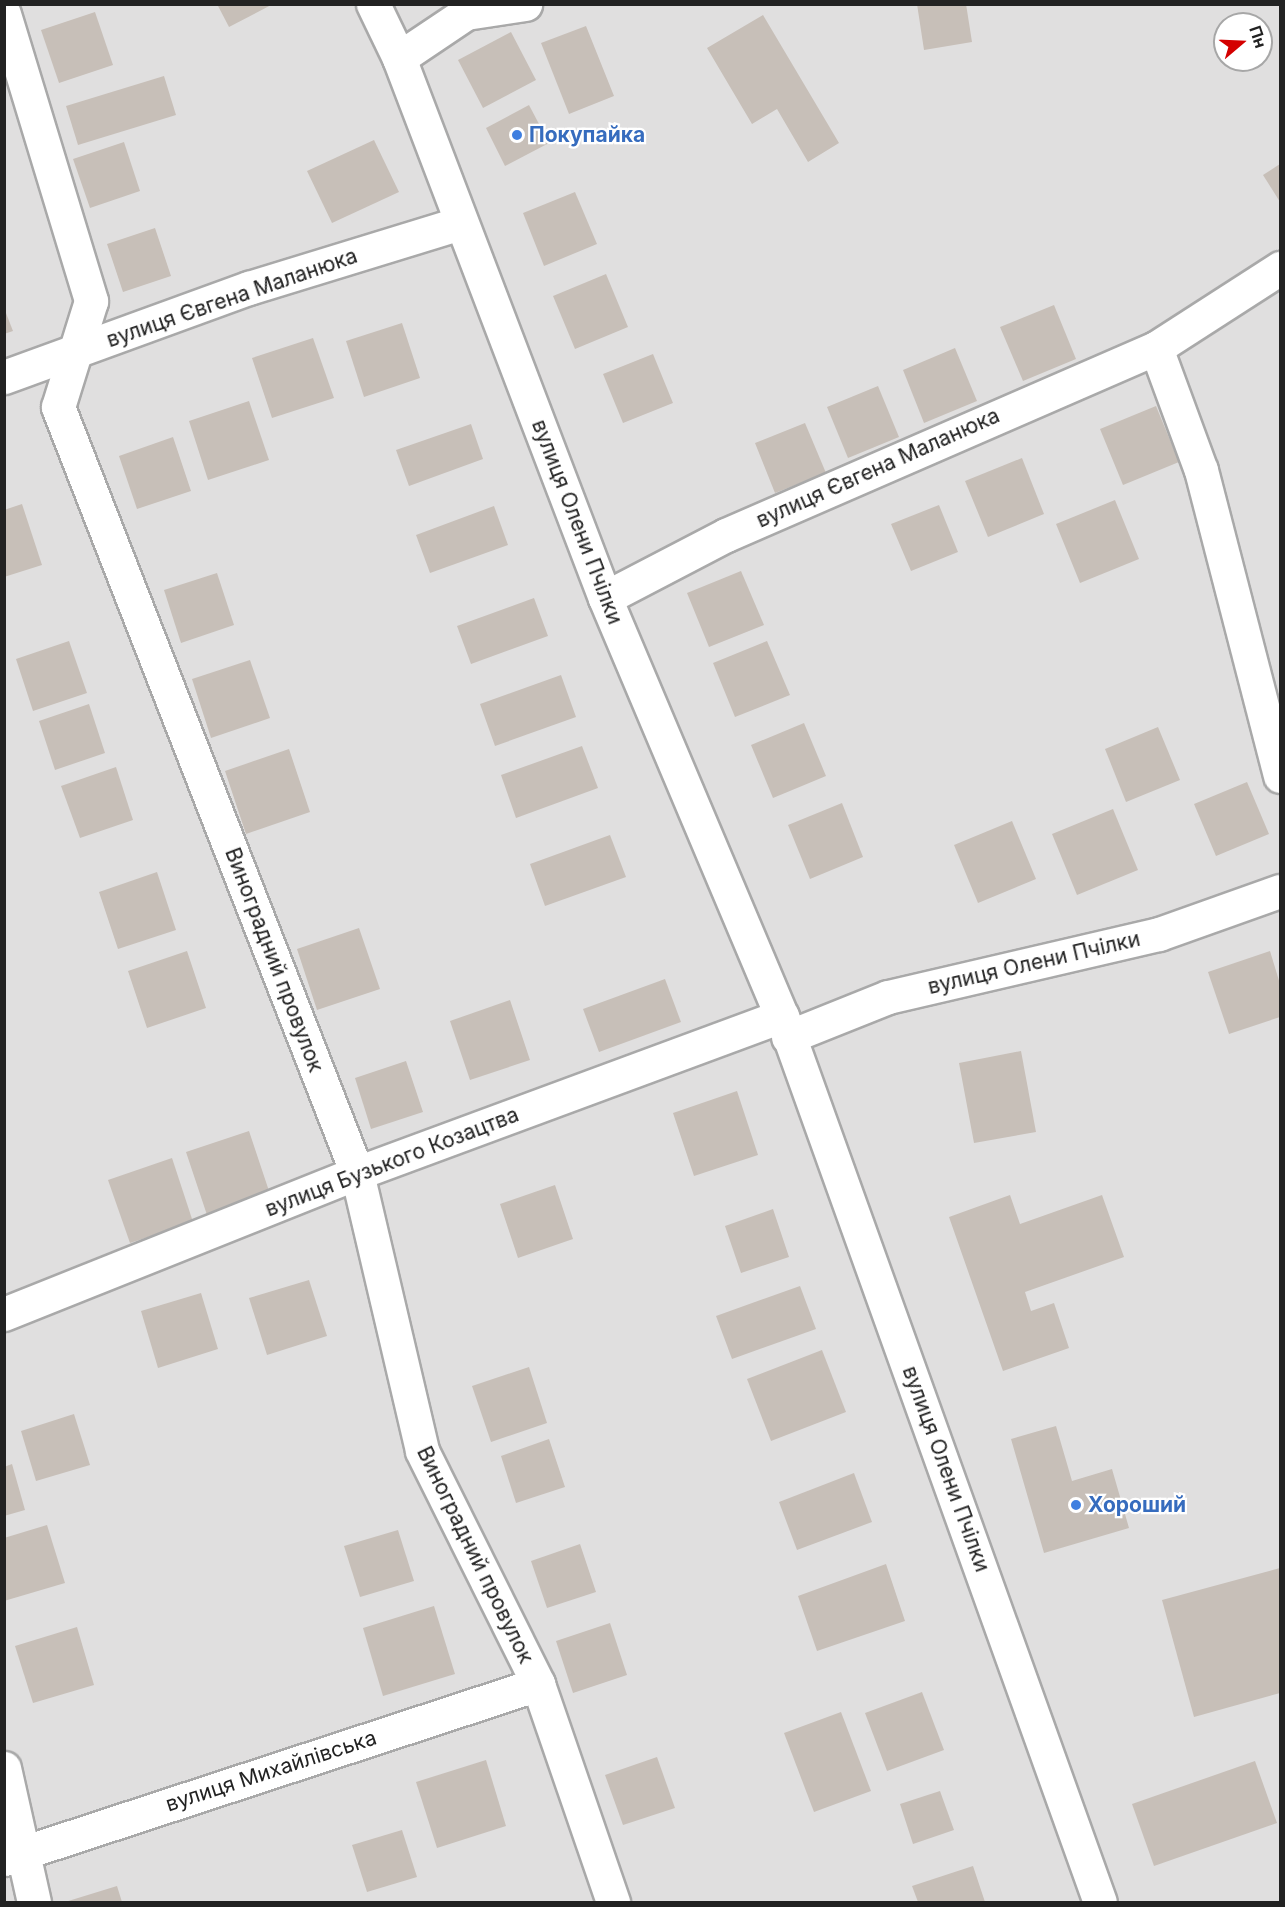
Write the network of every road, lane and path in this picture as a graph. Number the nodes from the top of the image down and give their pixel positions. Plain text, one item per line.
1 (373, 4) edge
2 (525, 4) edge
3 (4, 14) edge
4 (399, 58) junction
5 (460, 223) junction
6 (1281, 268) edge
7 (1156, 348) junction
8 (76, 351) junction
9 (4, 376) edge
10 (605, 598) junction
11 (1281, 776) edge
12 (1281, 891) edge
13 (784, 1026) junction
14 (357, 1173) junction
15 (4, 1314) edge
16 (538, 1684) junction
17 (4, 1768) edge
18 (14, 1856) edge
19 (34, 1902) edge
20 (613, 1902) edge
21 (1100, 1902) edge

1 - 4 street, вулиця Олени Пчілки
2 - 4 street
3 - 8 street, Виноградний провулок
4 - 5 street, вулиця Олени Пчілки
5 - 8 street, вулиця Євгена Маланюка
5 - 10 street, вулиця Олени Пчілки
6 - 7 street, вулиця Євгена Маланюка
7 - 10 street, вулиця Євгена Маланюка
7 - 11 street
8 - 9 street, вулиця Євгена Маланюка
8 - 14 street, Виноградний провулок
10 - 13 street, вулиця Олени Пчілки
12 - 13 street, вулиця Олени Пчілки
13 - 14 street, вулиця Бузького Козацтва
13 - 21 street, вулиця Олени Пчілки
14 - 15 street, вулиця Бузького Козацтва
14 - 16 street, Виноградний провулок
16 - 18 street, вулиця Михайлівська
16 - 20 street, Виноградний провулок
17 - 18 street
18 - 19 street

